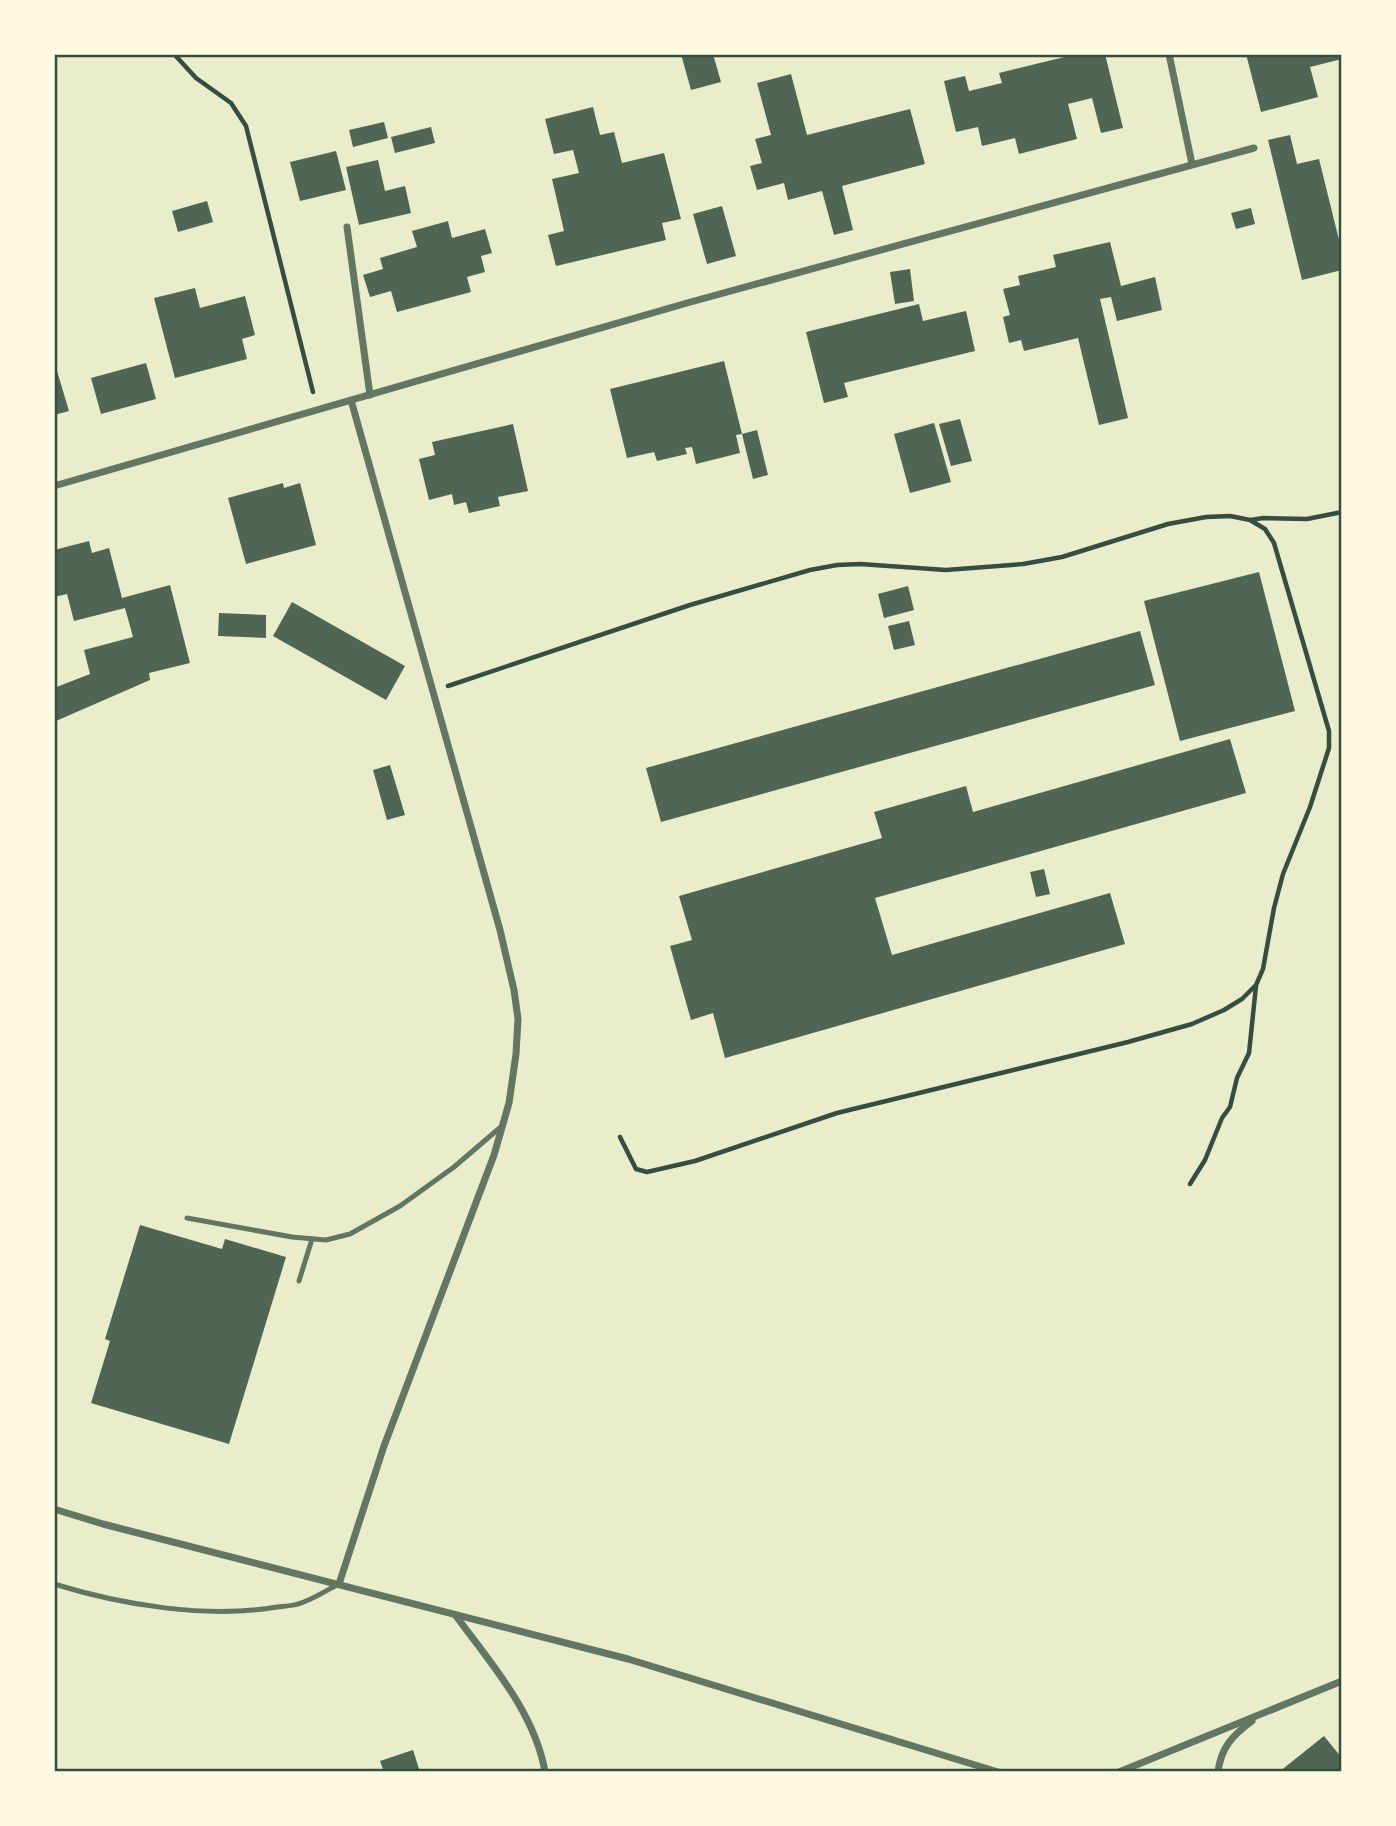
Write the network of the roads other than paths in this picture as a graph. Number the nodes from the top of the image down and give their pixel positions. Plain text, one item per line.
1 (1169, 54) edge
2 (1254, 148) dead end
3 (1192, 164) junction
4 (347, 227) dead end
5 (370, 395) junction
6 (351, 400) junction
7 (54, 486) edge
8 (502, 1126) junction
9 (187, 1218) dead end
10 (312, 1239) junction
11 (299, 1281) dead end
12 (54, 1509) edge
13 (54, 1584) edge
14 (339, 1584) junction
15 (455, 1616) junction
16 (1342, 1681) edge
17 (1261, 1714) junction
18 (996, 1771) edge
19 (545, 1772) edge
20 (1119, 1772) edge
21 (1218, 1772) edge

1 - 3 street
2 - 3 street
3 - 5 street
4 - 5 street
5 - 6 street
6 - 7 street
6 - 8 street
8 - 10 lane
8 - 14 street
9 - 10 lane
10 - 11 lane
12 - 14 street
13 - 14 lane
14 - 15 street
15 - 18 street
15 - 19 street
16 - 17 street
17 - 20 street
17 - 21 street

